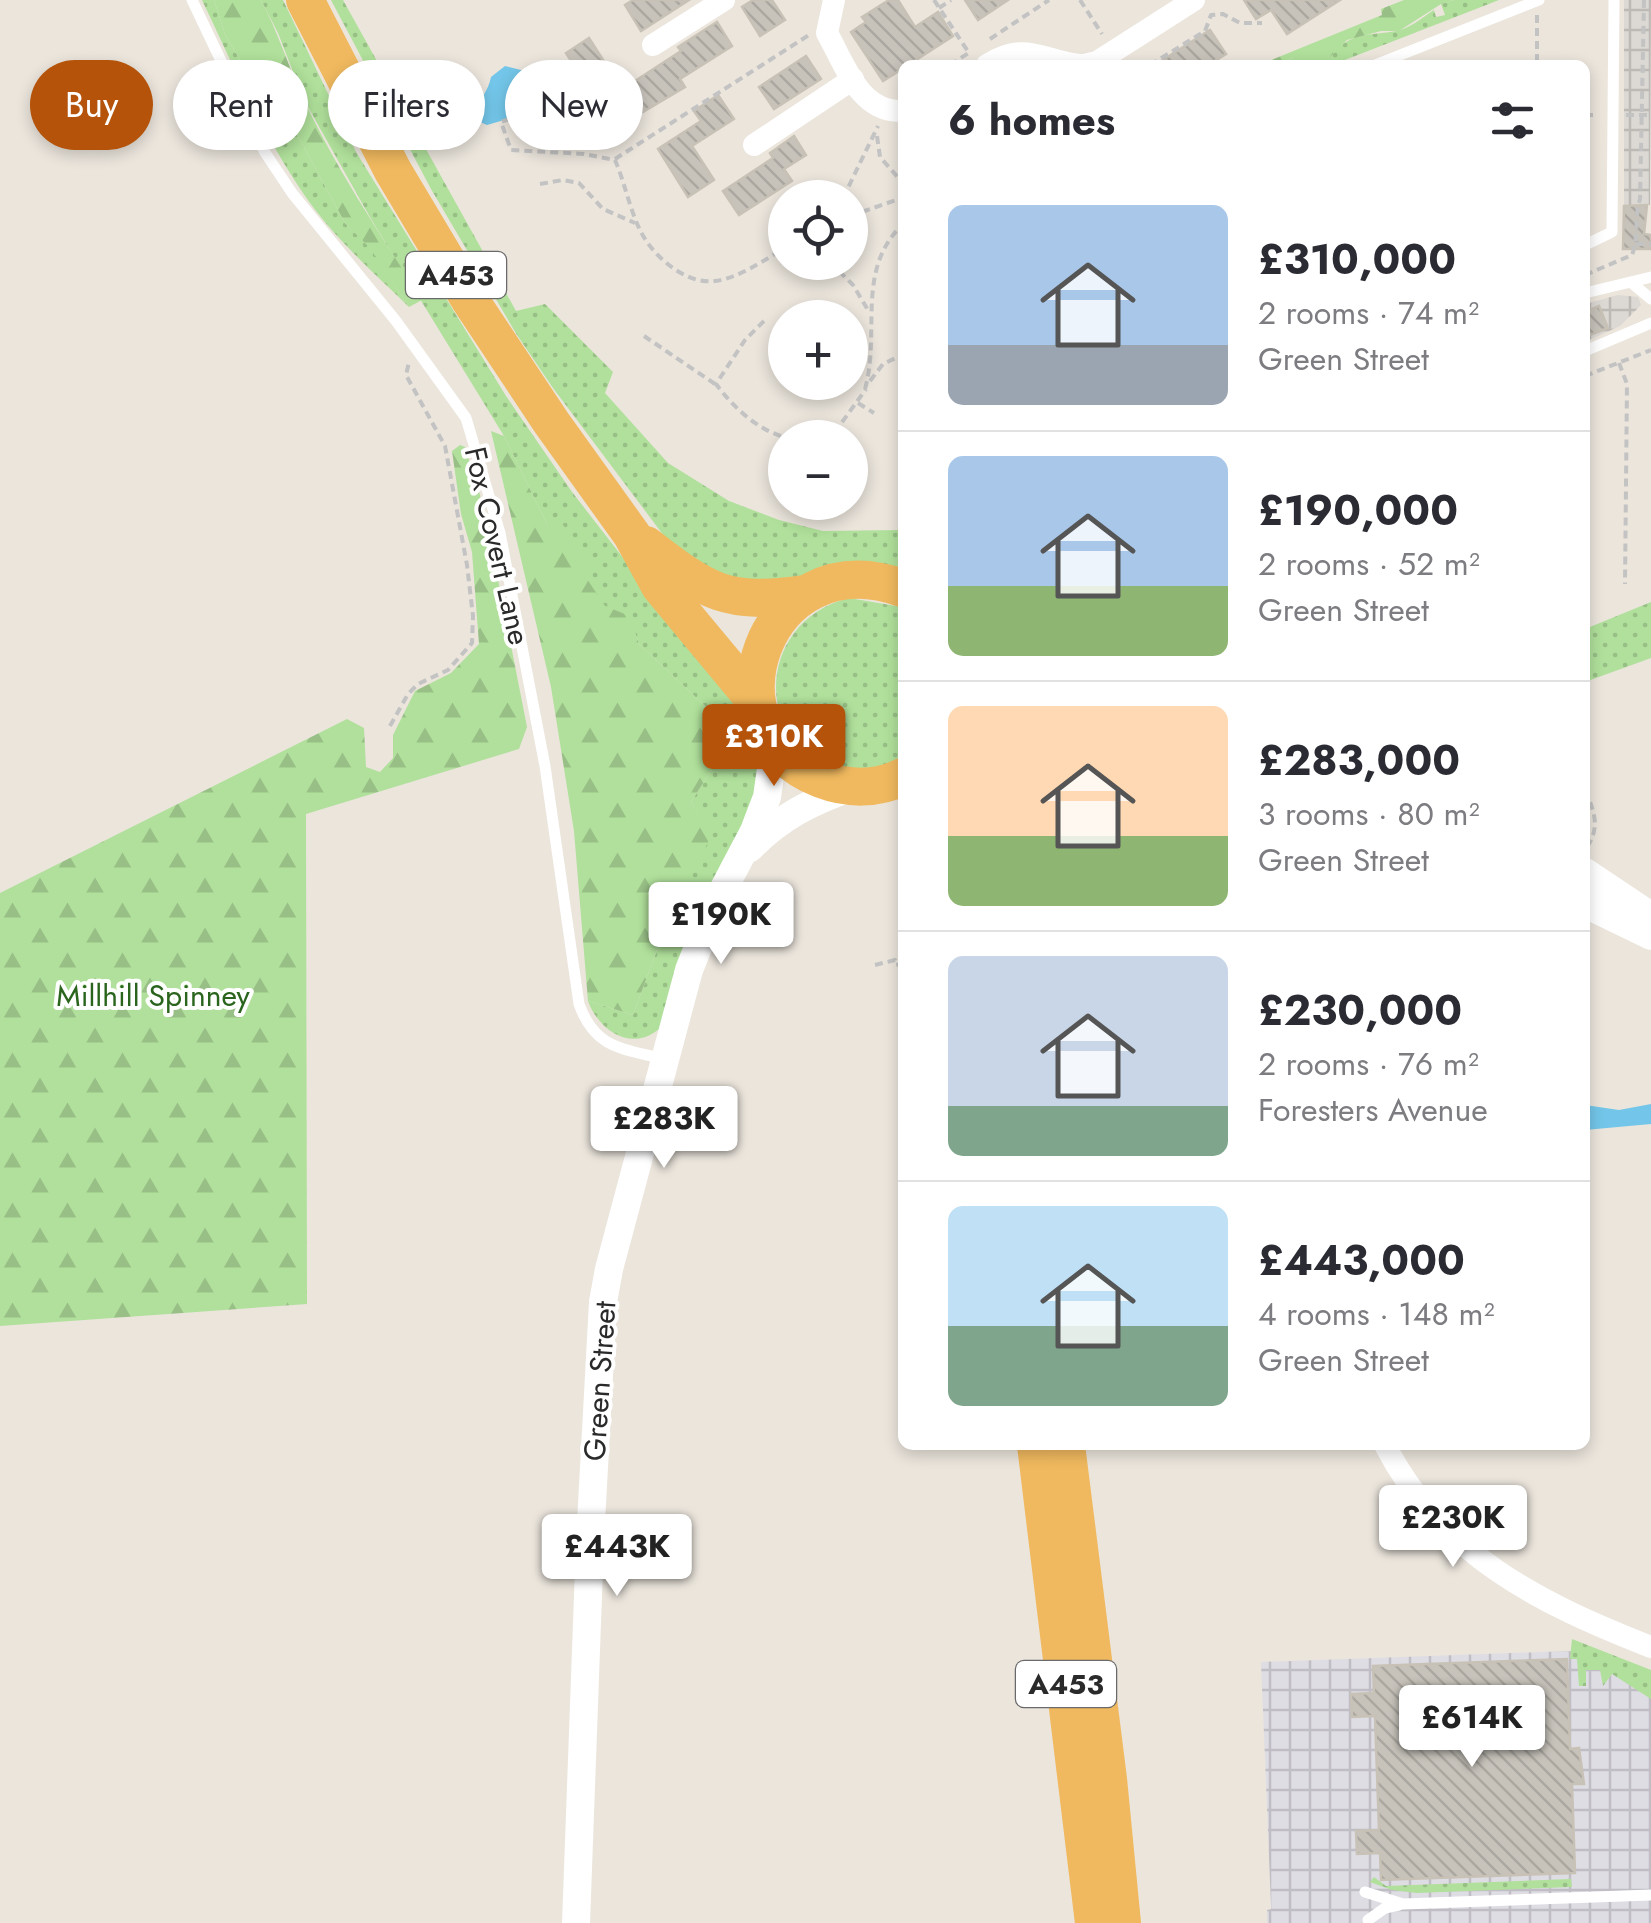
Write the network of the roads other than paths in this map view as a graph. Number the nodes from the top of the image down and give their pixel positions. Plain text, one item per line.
1 (192, 0) edge
2 (305, 0) edge
3 (724, 0) edge
4 (1194, 0) edge
5 (1538, 0) edge
6 (1614, 0) edge
7 (832, 11) edge
8 (653, 46) dead end
9 (986, 54) edge
10 (1062, 60) edge
11 (1093, 60) edge
12 (1388, 60) edge
13 (853, 78) junction
14 (888, 116) edge
15 (754, 144) dead end
16 (1590, 243) edge
17 (1651, 277) edge
18 (1633, 284) junction
19 (1590, 291) edge
20 (1651, 299) edge
21 (1651, 323) edge
22 (1590, 349) edge
23 (632, 535) junction
24 (896, 583) edge
25 (805, 594) junction
26 (765, 726) junction
27 (898, 778) edge
28 (858, 787) junction
29 (898, 810) edge
30 (738, 860) junction
31 (1590, 875) edge
32 (1590, 906) edge
33 (1651, 916) edge
34 (1651, 936) edge
35 (664, 1059) junction
36 (1037, 1450) edge
37 (1067, 1450) edge
38 (1388, 1450) edge
39 (1651, 1646) edge
40 (1365, 1892) dead end
41 (1651, 1895) edge
42 (1403, 1904) junction
43 (1368, 1920) dead end
44 (576, 1923) edge
45 (1094, 1923) edge
46 (1122, 1923) edge

1 - 35 lane, Fox Covert Lane
2 - 23 highway, A453
3 - 8 street
4 - 11 street
5 - 12 lane
6 - 16 lane
7 - 13 street
9 - 10 street
13 - 14 street
13 - 15 street
17 - 18 lane
18 - 19 lane
18 - 20 lane
21 - 22 lane
23 - 25 highway, A453
23 - 26 highway, A453
24 - 25 highway
25 - 26 highway
26 - 28 highway
26 - 30 street, Green Street
27 - 28 highway
28 - 29 highway
28 - 30 street, Green Street
30 - 35 street, Green Street
31 - 33 street
32 - 34 street
35 - 44 street, Green Street
36 - 45 highway, A453
37 - 46 highway, A453
38 - 39 street
40 - 42 lane
41 - 42 lane
42 - 43 lane

